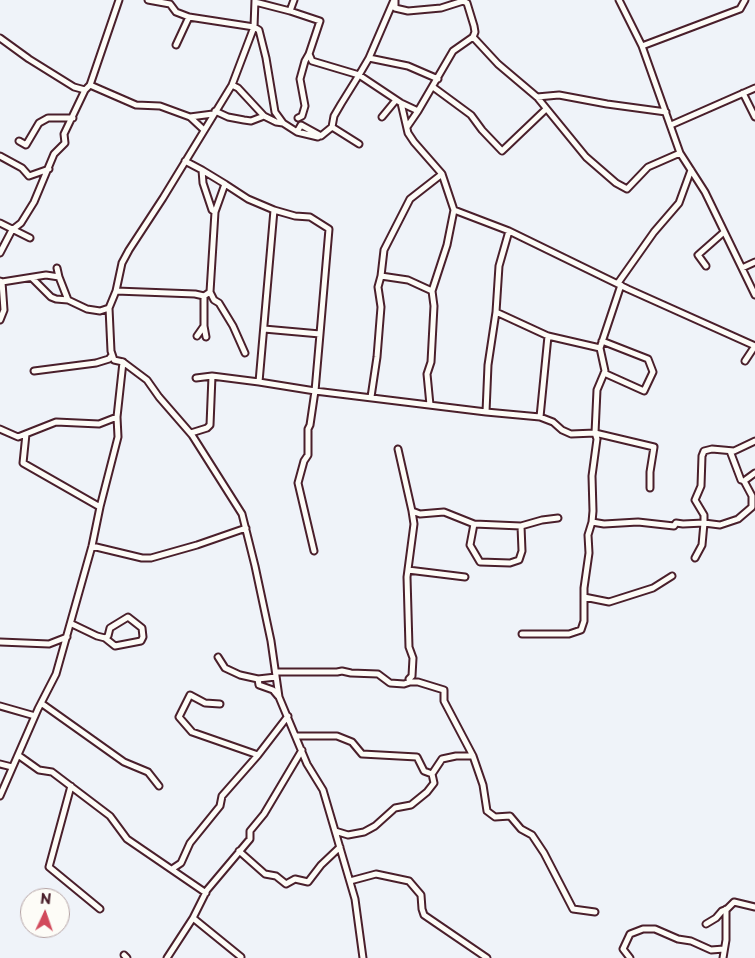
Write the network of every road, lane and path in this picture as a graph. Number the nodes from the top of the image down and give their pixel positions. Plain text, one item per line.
1 (119, 0) edge
2 (148, 0) edge
3 (294, 0) edge
4 (394, 0) edge
5 (618, 0) edge
6 (745, 0) edge
7 (255, 1) edge
8 (290, 11) junction
9 (189, 17) junction
10 (254, 27) junction
11 (473, 37) junction
12 (0, 38) edge
13 (176, 45) dead end
14 (642, 46) junction
15 (309, 54) junction
16 (369, 58) junction
17 (360, 75) junction
18 (438, 79) junction
19 (90, 85) junction
20 (232, 85) junction
21 (433, 87) junction
22 (755, 88) edge
23 (85, 90) junction
24 (743, 94) junction
25 (537, 97) junction
26 (399, 102) junction
27 (546, 109) junction
28 (418, 111) junction
29 (666, 112) junction
30 (214, 113) junction
31 (190, 116) junction
32 (264, 116) junction
33 (755, 117) edge
34 (73, 118) junction
35 (298, 118) dead end
36 (382, 118) dead end
37 (283, 123) junction
38 (671, 125) junction
39 (332, 127) junction
40 (408, 127) junction
41 (204, 130) junction
42 (19, 141) dead end
43 (359, 144) dead end
44 (680, 153) junction
45 (0, 156) edge
46 (185, 161) junction
47 (49, 169) junction
48 (202, 170) junction
49 (691, 170) junction
50 (442, 174) junction
51 (225, 184) junction
52 (274, 210) junction
53 (454, 210) junction
54 (215, 212) junction
55 (0, 224) edge
56 (12, 230) junction
57 (510, 231) junction
58 (724, 232) junction
59 (30, 238) dead end
60 (0, 253) edge
61 (755, 262) edge
62 (706, 266) dead end
63 (57, 268) dead end
64 (742, 268) junction
65 (381, 276) junction
66 (59, 277) junction
67 (32, 278) junction
68 (1, 282) edge
69 (620, 284) junction
70 (116, 291) junction
71 (432, 291) junction
72 (207, 294) junction
73 (755, 295) edge
74 (68, 300) junction
75 (109, 308) junction
76 (496, 312) junction
77 (0, 320) edge
78 (204, 326) junction
79 (264, 329) junction
80 (320, 334) junction
81 (197, 336) dead end
82 (548, 336) junction
83 (206, 338) dead end
84 (602, 341) junction
85 (755, 346) edge
86 (600, 348) junction
87 (245, 353) dead end
88 (112, 355) junction
89 (745, 361) dead end
90 (123, 362) junction
91 (34, 370) dead end
92 (604, 373) junction
93 (212, 376) junction
94 (196, 378) dead end
95 (258, 382) junction
96 (315, 391) junction
97 (371, 397) junction
98 (430, 405) junction
99 (486, 412) junction
100 (117, 417) junction
101 (540, 417) junction
102 (0, 429) edge
103 (191, 433) junction
104 (595, 433) junction
105 (26, 434) junction
106 (755, 440) edge
107 (398, 449) dead end
108 (730, 451) junction
109 (755, 473) edge
110 (744, 481) junction
111 (650, 488) dead end
112 (100, 507) junction
113 (412, 512) junction
114 (558, 518) dead end
115 (592, 522) junction
116 (704, 523) junction
117 (474, 524) junction
118 (521, 526) junction
119 (246, 528) junction
120 (92, 546) junction
121 (314, 551) dead end
122 (695, 558) dead end
123 (408, 570) junction
124 (465, 576) dead end
125 (672, 576) dead end
126 (584, 597) junction
127 (72, 624) junction
128 (522, 634) dead end
129 (67, 637) junction
130 (105, 638) junction
131 (0, 642) edge
132 (218, 657) dead end
133 (276, 674) junction
134 (258, 679) junction
135 (410, 682) junction
136 (279, 696) junction
137 (41, 703) junction
138 (220, 704) dead end
139 (0, 706) edge
140 (35, 716) junction
141 (288, 716) junction
142 (297, 736) junction
143 (302, 750) junction
144 (18, 755) junction
145 (258, 755) junction
146 (473, 756) junction
147 (0, 764) edge
148 (12, 767) junction
149 (432, 774) junction
150 (70, 786) junction
151 (159, 786) dead end
152 (0, 796) edge
153 (335, 831) junction
154 (340, 847) junction
155 (239, 851) junction
156 (172, 869) junction
157 (350, 881) junction
158 (206, 893) junction
159 (755, 907) edge
160 (100, 909) dead end
161 (726, 909) junction
162 (595, 912) dead end
163 (192, 918) junction
164 (706, 924) dead end
165 (724, 948) junction
166 (241, 957) dead end
167 (167, 958) edge
168 (363, 958) edge
169 (487, 958) edge
170 (630, 958) edge
171 (723, 958) edge

1 - 19 street
2 - 9 street
3 - 8 street
4 - 11 street
4 - 16 street
5 - 14 street
6 - 14 street
7 - 8 street
7 - 10 street
8 - 15 street
9 - 10 street
9 - 13 street
10 - 20 street
10 - 37 street
11 - 18 street
11 - 25 street
12 - 23 street
14 - 29 street
15 - 17 street
15 - 35 street
16 - 17 street
16 - 18 street
17 - 26 street
17 - 39 street
18 - 21 street
19 - 23 street
19 - 31 street
20 - 30 street
20 - 32 street
21 - 27 street
21 - 28 street
22 - 24 street
23 - 34 street
24 - 33 street
24 - 38 street
25 - 27 street
25 - 29 street
26 - 28 street
26 - 36 street
26 - 40 street
27 - 44 street
28 - 40 street
29 - 38 street
30 - 31 street
30 - 32 street
30 - 41 street
31 - 41 street
32 - 37 street
34 - 42 street
34 - 47 street
37 - 39 street
38 - 44 street
39 - 43 street
40 - 50 street
41 - 46 street
44 - 49 street
45 - 47 street
46 - 48 street
46 - 70 street
47 - 56 street
48 - 51 street
48 - 54 street
49 - 58 street
49 - 69 street
50 - 53 street
50 - 65 street
51 - 52 street
51 - 54 street
52 - 79 street
52 - 80 street
53 - 57 street
53 - 71 street
54 - 72 street
55 - 56 street
56 - 59 street
56 - 60 street
57 - 69 street
57 - 76 street
58 - 62 street
58 - 64 street
61 - 64 street
63 - 66 street
64 - 73 street
65 - 71 street
65 - 97 street
66 - 67 street
66 - 74 street
67 - 68 street
67 - 74 street
68 - 77 street
69 - 84 street
69 - 85 street
70 - 72 street
70 - 75 street
71 - 98 street
72 - 78 street
72 - 87 street
74 - 75 street
75 - 88 street
76 - 82 street
76 - 99 street
78 - 81 street
78 - 83 street
79 - 80 street
79 - 95 street
80 - 96 street
82 - 86 street
82 - 101 street
84 - 86 street
84 - 92 street
85 - 89 street
86 - 92 street
88 - 90 street
88 - 91 street
90 - 100 street
90 - 103 street
92 - 104 street
93 - 94 street
93 - 95 street
93 - 103 street
95 - 96 street
96 - 97 street
96 - 121 street
97 - 98 street
98 - 99 street
99 - 101 street
100 - 105 street
100 - 112 street
101 - 104 street
102 - 105 street
103 - 119 street
104 - 111 street
104 - 115 street
105 - 112 street
106 - 108 street
107 - 113 street
108 - 110 street
108 - 116 street
109 - 110 street
110 - 116 street
112 - 120 street
113 - 117 street
113 - 123 street
114 - 118 street
115 - 116 street
115 - 126 street
116 - 122 street
117 - 118 street
117 - 118 street
119 - 120 street
119 - 133 street
120 - 127 street
123 - 124 street
123 - 135 street
125 - 126 street
126 - 128 street
127 - 129 street
127 - 130 street
129 - 131 street
129 - 137 street
130 - 130 street
132 - 134 street
133 - 134 street
133 - 135 street
133 - 136 street
134 - 136 street
135 - 146 street
136 - 141 street
137 - 140 street
137 - 151 street
138 - 145 street
139 - 140 street
140 - 144 street
141 - 142 street
141 - 145 street
142 - 143 street
142 - 149 street
143 - 153 street
143 - 155 street
144 - 148 street
144 - 150 street
145 - 156 street
146 - 149 street
146 - 162 street
147 - 148 street
148 - 152 street
149 - 153 street
150 - 156 street
150 - 160 street
153 - 154 street
154 - 155 street
154 - 157 street
155 - 158 street
156 - 158 street
157 - 168 street
157 - 169 street
158 - 163 street
159 - 161 street
161 - 164 street
161 - 165 street
163 - 166 street
163 - 167 street
165 - 170 street
165 - 171 street

